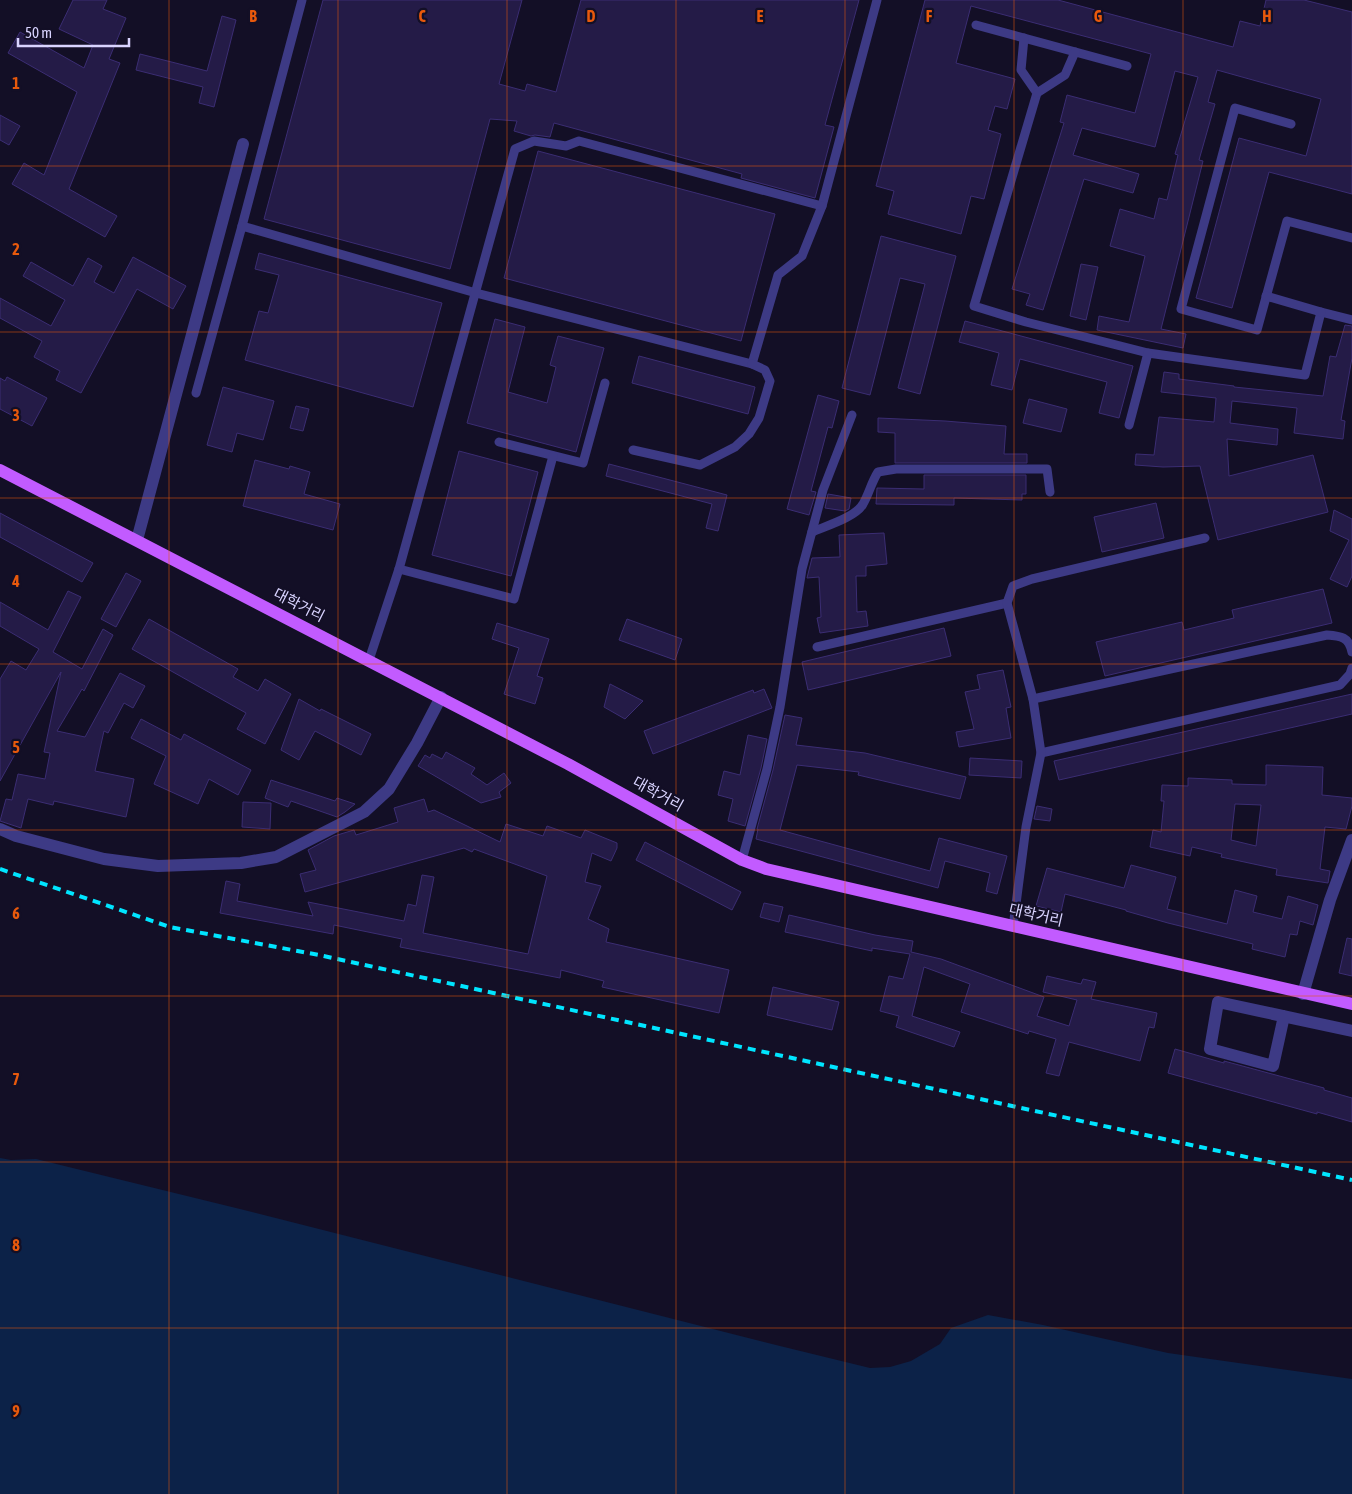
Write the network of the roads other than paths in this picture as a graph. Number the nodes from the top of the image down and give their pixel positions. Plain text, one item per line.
1 (302, 0) edge
2 (877, 0) edge
3 (976, 25) dead end
4 (1024, 38) junction
5 (1075, 52) junction
6 (1127, 66) dead end
7 (1037, 93) junction
8 (1291, 124) dead end
9 (243, 144) dead end
10 (822, 206) junction
11 (242, 226) junction
12 (1352, 238) edge
13 (476, 293) junction
14 (1266, 296) junction
15 (1322, 312) junction
16 (1352, 320) edge
17 (1148, 353) junction
18 (752, 364) junction
19 (605, 383) dead end
20 (196, 393) dead end
21 (852, 415) dead end
22 (1129, 425) dead end
23 (499, 442) dead end
24 (633, 450) dead end
25 (553, 456) junction
26 (0, 470) edge
27 (1050, 492) dead end
28 (812, 532) junction
29 (1205, 538) dead end
30 (137, 540) junction
31 (399, 570) junction
32 (1007, 603) junction
33 (817, 647) dead end
34 (1352, 652) edge
35 (369, 660) junction
36 (1352, 668) edge
37 (441, 698) junction
38 (1033, 699) junction
39 (1041, 753) junction
40 (0, 830) edge
41 (1352, 840) edge
42 (742, 860) junction
43 (1013, 927) junction
44 (1303, 994) junction
45 (1352, 1004) edge
46 (1284, 1016) junction
47 (1352, 1031) edge

1 - 11 lane
2 - 10 lane
3 - 4 lane
4 - 5 lane
4 - 7 lane
5 - 6 lane
5 - 7 lane
7 - 17 lane
8 - 14 lane
9 - 30 street
10 - 13 lane
10 - 18 lane
11 - 13 lane
11 - 20 lane
12 - 14 lane
13 - 18 lane
13 - 31 lane
14 - 15 lane
15 - 16 lane
15 - 17 lane
17 - 22 lane
18 - 24 lane
19 - 25 lane
21 - 28 lane
23 - 25 lane
25 - 31 lane
26 - 30 main road, 대학거리
27 - 28 lane
28 - 42 lane
29 - 32 lane
30 - 35 main road, 대학거리
31 - 35 lane
32 - 33 lane
32 - 38 lane
34 - 38 lane
35 - 37 main road, 대학거리
36 - 39 lane
37 - 40 street
37 - 42 main road, 대학거리
38 - 39 lane
39 - 43 lane
41 - 44 street
42 - 43 main road, 대학거리
43 - 44 main road, 대학거리
44 - 45 main road, 대학거리
46 - 46 street
46 - 47 street

